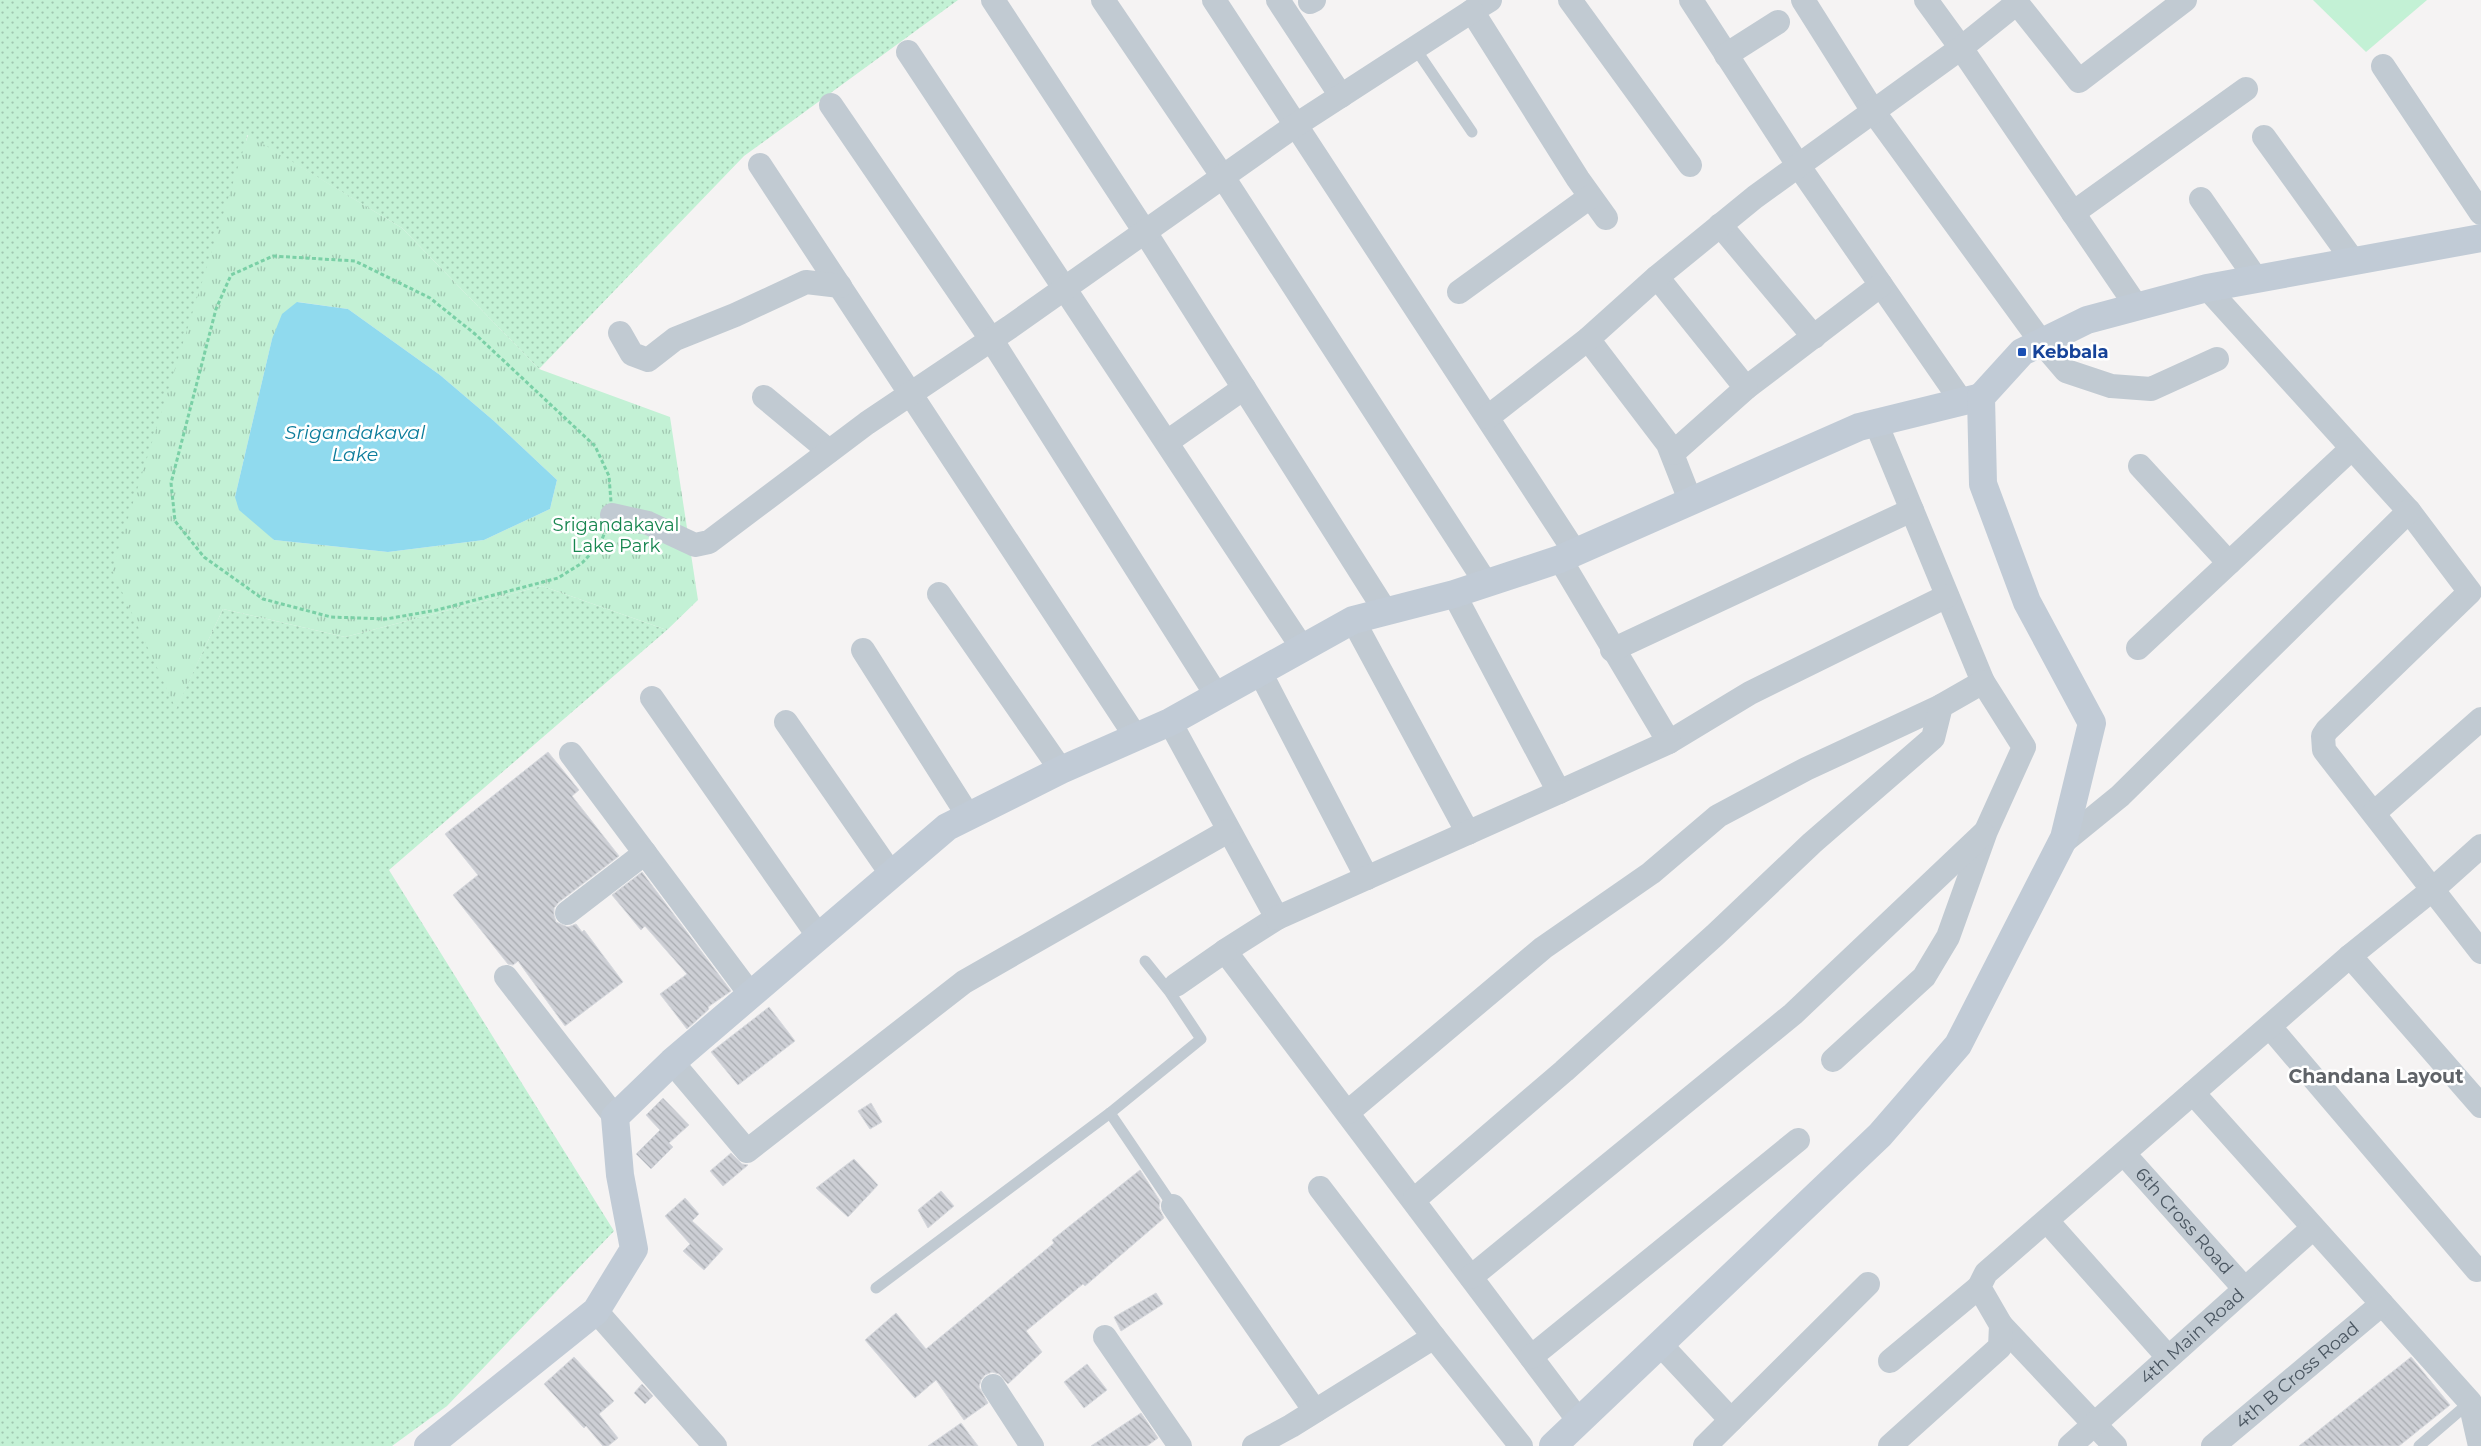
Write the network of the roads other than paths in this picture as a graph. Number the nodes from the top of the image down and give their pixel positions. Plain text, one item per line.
1 (993, 0) edge
2 (1103, 0) edge
3 (1214, 0) edge
4 (1278, 0) edge
5 (1570, 0) edge
6 (1691, 0) edge
7 (1803, 0) edge
8 (1926, 0) edge
9 (2185, 0) edge
10 (2018, 1) edge
11 (1481, 6) edge
12 (1778, 22) dead end
13 (1415, 48) junction
14 (1961, 48) junction
15 (908, 52) dead end
16 (1726, 55) junction
17 (2383, 66) dead end
18 (2246, 89) dead end
19 (1341, 96) junction
20 (831, 105) dead end
21 (1873, 111) junction
22 (1296, 125) junction
23 (1472, 132) dead end
24 (2264, 137) dead end
25 (760, 164) dead end
26 (1690, 165) dead end
27 (1798, 165) junction
28 (1223, 177) junction
29 (1590, 197) junction
30 (2201, 199) dead end
31 (2073, 213) junction
32 (2481, 213) edge
33 (1606, 218) dead end
34 (1720, 225) junction
35 (1145, 232) junction
36 (2481, 238) edge
37 (2354, 262) junction
38 (1656, 277) junction
39 (2256, 280) junction
40 (1881, 285) junction
41 (840, 286) junction
42 (1065, 288) junction
43 (2207, 288) junction
44 (1460, 292) dead end
45 (2137, 307) junction
46 (620, 333) dead end
47 (1814, 337) junction
48 (991, 339) junction
49 (1588, 339) junction
50 (2042, 343) junction
51 (2218, 359) dead end
52 (1244, 388) junction
53 (1746, 388) junction
54 (910, 394) junction
55 (764, 398) dead end
56 (1972, 399) junction
57 (1488, 417) junction
58 (1876, 423) junction
59 (1166, 442) junction
60 (2351, 449) junction
61 (829, 452) junction
62 (1673, 453) junction
63 (2140, 466) dead end
64 (1690, 500) junction
65 (1912, 510) junction
66 (2409, 511) junction
67 (612, 516) road end
68 (1568, 556) junction
69 (2229, 563) junction
70 (1486, 584) junction
71 (2476, 586) edge
72 (939, 594) dead end
73 (1454, 594) junction
74 (1948, 596) junction
75 (1386, 612) junction
76 (1353, 620) junction
77 (1303, 648) junction
78 (2138, 648) dead end
79 (863, 650) dead end
80 (1612, 650) junction
81 (1260, 672) junction
82 (1983, 682) junction
83 (1217, 696) junction
84 (652, 698) dead end
85 (1940, 706) junction
86 (2481, 719) edge
87 (786, 722) dead end
88 (1170, 722) junction
89 (1136, 737) junction
90 (1669, 742) junction
91 (571, 754) dead end
92 (1061, 770) junction
93 (1559, 792) junction
94 (2374, 813) junction
95 (969, 817) junction
96 (1228, 831) junction
97 (1986, 831) junction
98 (1468, 833) junction
99 (2061, 844) junction
100 (2481, 846) edge
101 (645, 853) junction
102 (892, 875) junction
103 (1367, 878) junction
104 (2432, 890) junction
105 (567, 913) dead end
106 (1278, 918) junction
107 (819, 937) junction
108 (1225, 951) junction
109 (2481, 952) edge
110 (2350, 956) junction
111 (1145, 962) dead end
112 (506, 977) dead end
113 (1172, 988) junction
114 (751, 995) junction
115 (2270, 1026) junction
116 (1833, 1060) dead end
117 (672, 1062) junction
118 (2193, 1093) junction
119 (2481, 1106) edge
120 (1348, 1112) junction
121 (1110, 1113) junction
122 (615, 1116) junction
123 (1798, 1140) dead end
124 (2124, 1154) junction
125 (1320, 1188) dead end
126 (1414, 1200) junction
127 (1173, 1206) joint
128 (2047, 1221) junction
129 (2313, 1228) junction
130 (2477, 1270) dead end
131 (1471, 1277) junction
132 (1868, 1284) dead end
133 (1979, 1287) junction
134 (876, 1288) dead end
135 (2244, 1288) junction
136 (2382, 1304) junction
137 (596, 1311) junction
138 (2002, 1325) junction
139 (1105, 1337) dead end
140 (1434, 1337) junction
141 (1660, 1344) junction
142 (1531, 1357) junction
143 (2168, 1357) junction
144 (1890, 1362) dead end
145 (993, 1386) dead end
146 (2470, 1402) junction
147 (1315, 1411) junction
148 (1731, 1420) junction
149 (1579, 1422) junction
150 (2094, 1426) junction
151 (2480, 1445) edge
152 (428, 1446) edge
153 (715, 1446) edge
154 (1032, 1446) edge
155 (1180, 1446) edge
156 (1254, 1446) edge
157 (1521, 1446) edge
158 (1553, 1446) edge
159 (1705, 1446) edge
160 (1890, 1446) edge
161 (2070, 1446) edge
162 (2115, 1446) edge
163 (2213, 1446) edge
164 (2419, 1446) edge

1 - 35 street
2 - 28 street
3 - 22 street
4 - 19 street
5 - 26 street
6 - 16 street
7 - 21 street
8 - 14 street
9 - 10 street
10 - 14 street
11 - 13 street
11 - 29 street
12 - 16 street
13 - 19 street
13 - 23 lane
14 - 21 street
14 - 31 street
15 - 42 street
16 - 27 street
17 - 32 street
18 - 31 street
19 - 22 street
20 - 48 street
21 - 27 street
21 - 50 street
22 - 28 street
22 - 57 street
24 - 37 street
25 - 41 street
27 - 34 street
27 - 40 street
28 - 35 street
28 - 70 street
29 - 33 street
29 - 44 street
30 - 39 street
31 - 45 street
34 - 38 street
34 - 47 street
35 - 42 street
35 - 52 street
36 - 37 street
37 - 39 street
38 - 49 street
38 - 53 street
39 - 43 street
40 - 47 street
40 - 56 street
41 - 46 street
41 - 54 street
42 - 48 street
42 - 59 street
43 - 45 street
43 - 60 street
45 - 50 street
47 - 53 street
48 - 54 street
48 - 83 street
49 - 57 street
49 - 62 street
50 - 51 street
50 - 56 street
52 - 59 street
52 - 75 street
53 - 62 street
54 - 61 street
54 - 89 street
55 - 61 street
56 - 58 street
56 - 99 street
57 - 68 street
58 - 64 street
58 - 65 street
59 - 77 street
60 - 66 street
60 - 69 street
61 - 67 street
62 - 64 street
63 - 69 street
64 - 68 street
65 - 74 street
65 - 80 street
66 - 71 street
66 - 99 street
68 - 70 street
68 - 80 street
69 - 78 street
70 - 73 street
71 - 94 street
72 - 92 street
73 - 75 street
73 - 93 street
74 - 82 street
74 - 90 street
75 - 76 street
76 - 77 street
76 - 98 street
77 - 81 street
79 - 95 street
80 - 90 street
81 - 83 street
81 - 103 street
82 - 85 street
82 - 97 street
83 - 88 street
84 - 107 street
85 - 120 street
85 - 126 street
86 - 94 street
87 - 102 street
88 - 89 street
88 - 96 street
89 - 92 street
90 - 93 street
91 - 101 street
92 - 95 street
93 - 98 street
94 - 104 street
95 - 102 street
96 - 106 street
96 - 117 street
97 - 116 street
97 - 131 street
98 - 103 street
99 - 141 street
100 - 104 street
101 - 105 street
101 - 114 street
102 - 107 street
103 - 106 street
104 - 109 street
104 - 110 street
106 - 108 street
107 - 114 street
108 - 113 street
108 - 120 street
110 - 115 street
110 - 119 street
111 - 113 lane
112 - 122 street
113 - 121 lane
114 - 117 street
115 - 118 street
115 - 130 street
117 - 122 street
118 - 124 street
118 - 129 street
120 - 126 street
121 - 127 lane
121 - 134 lane
122 - 137 street
123 - 142 street
124 - 128 street
124 - 135 street, 6th Cross Road
125 - 140 street
126 - 131 street
127 - 147 street
128 - 133 street
128 - 143 street
129 - 135 street, 4th Main Road
129 - 136 street
131 - 142 street
132 - 148 street
133 - 138 street
133 - 144 street
135 - 143 street, 4th Main Road
136 - 146 street
136 - 163 street, 4th B Cross Road
137 - 152 street
137 - 153 street
138 - 150 street
138 - 160 street
139 - 155 street
140 - 147 street
140 - 157 street
141 - 148 street
141 - 149 street
142 - 149 street
143 - 150 street, 4th Main Road
145 - 154 street
146 - 151 street
146 - 164 lane
147 - 156 street
148 - 159 street
149 - 158 street
150 - 161 street, 4th Main Road
150 - 162 street

